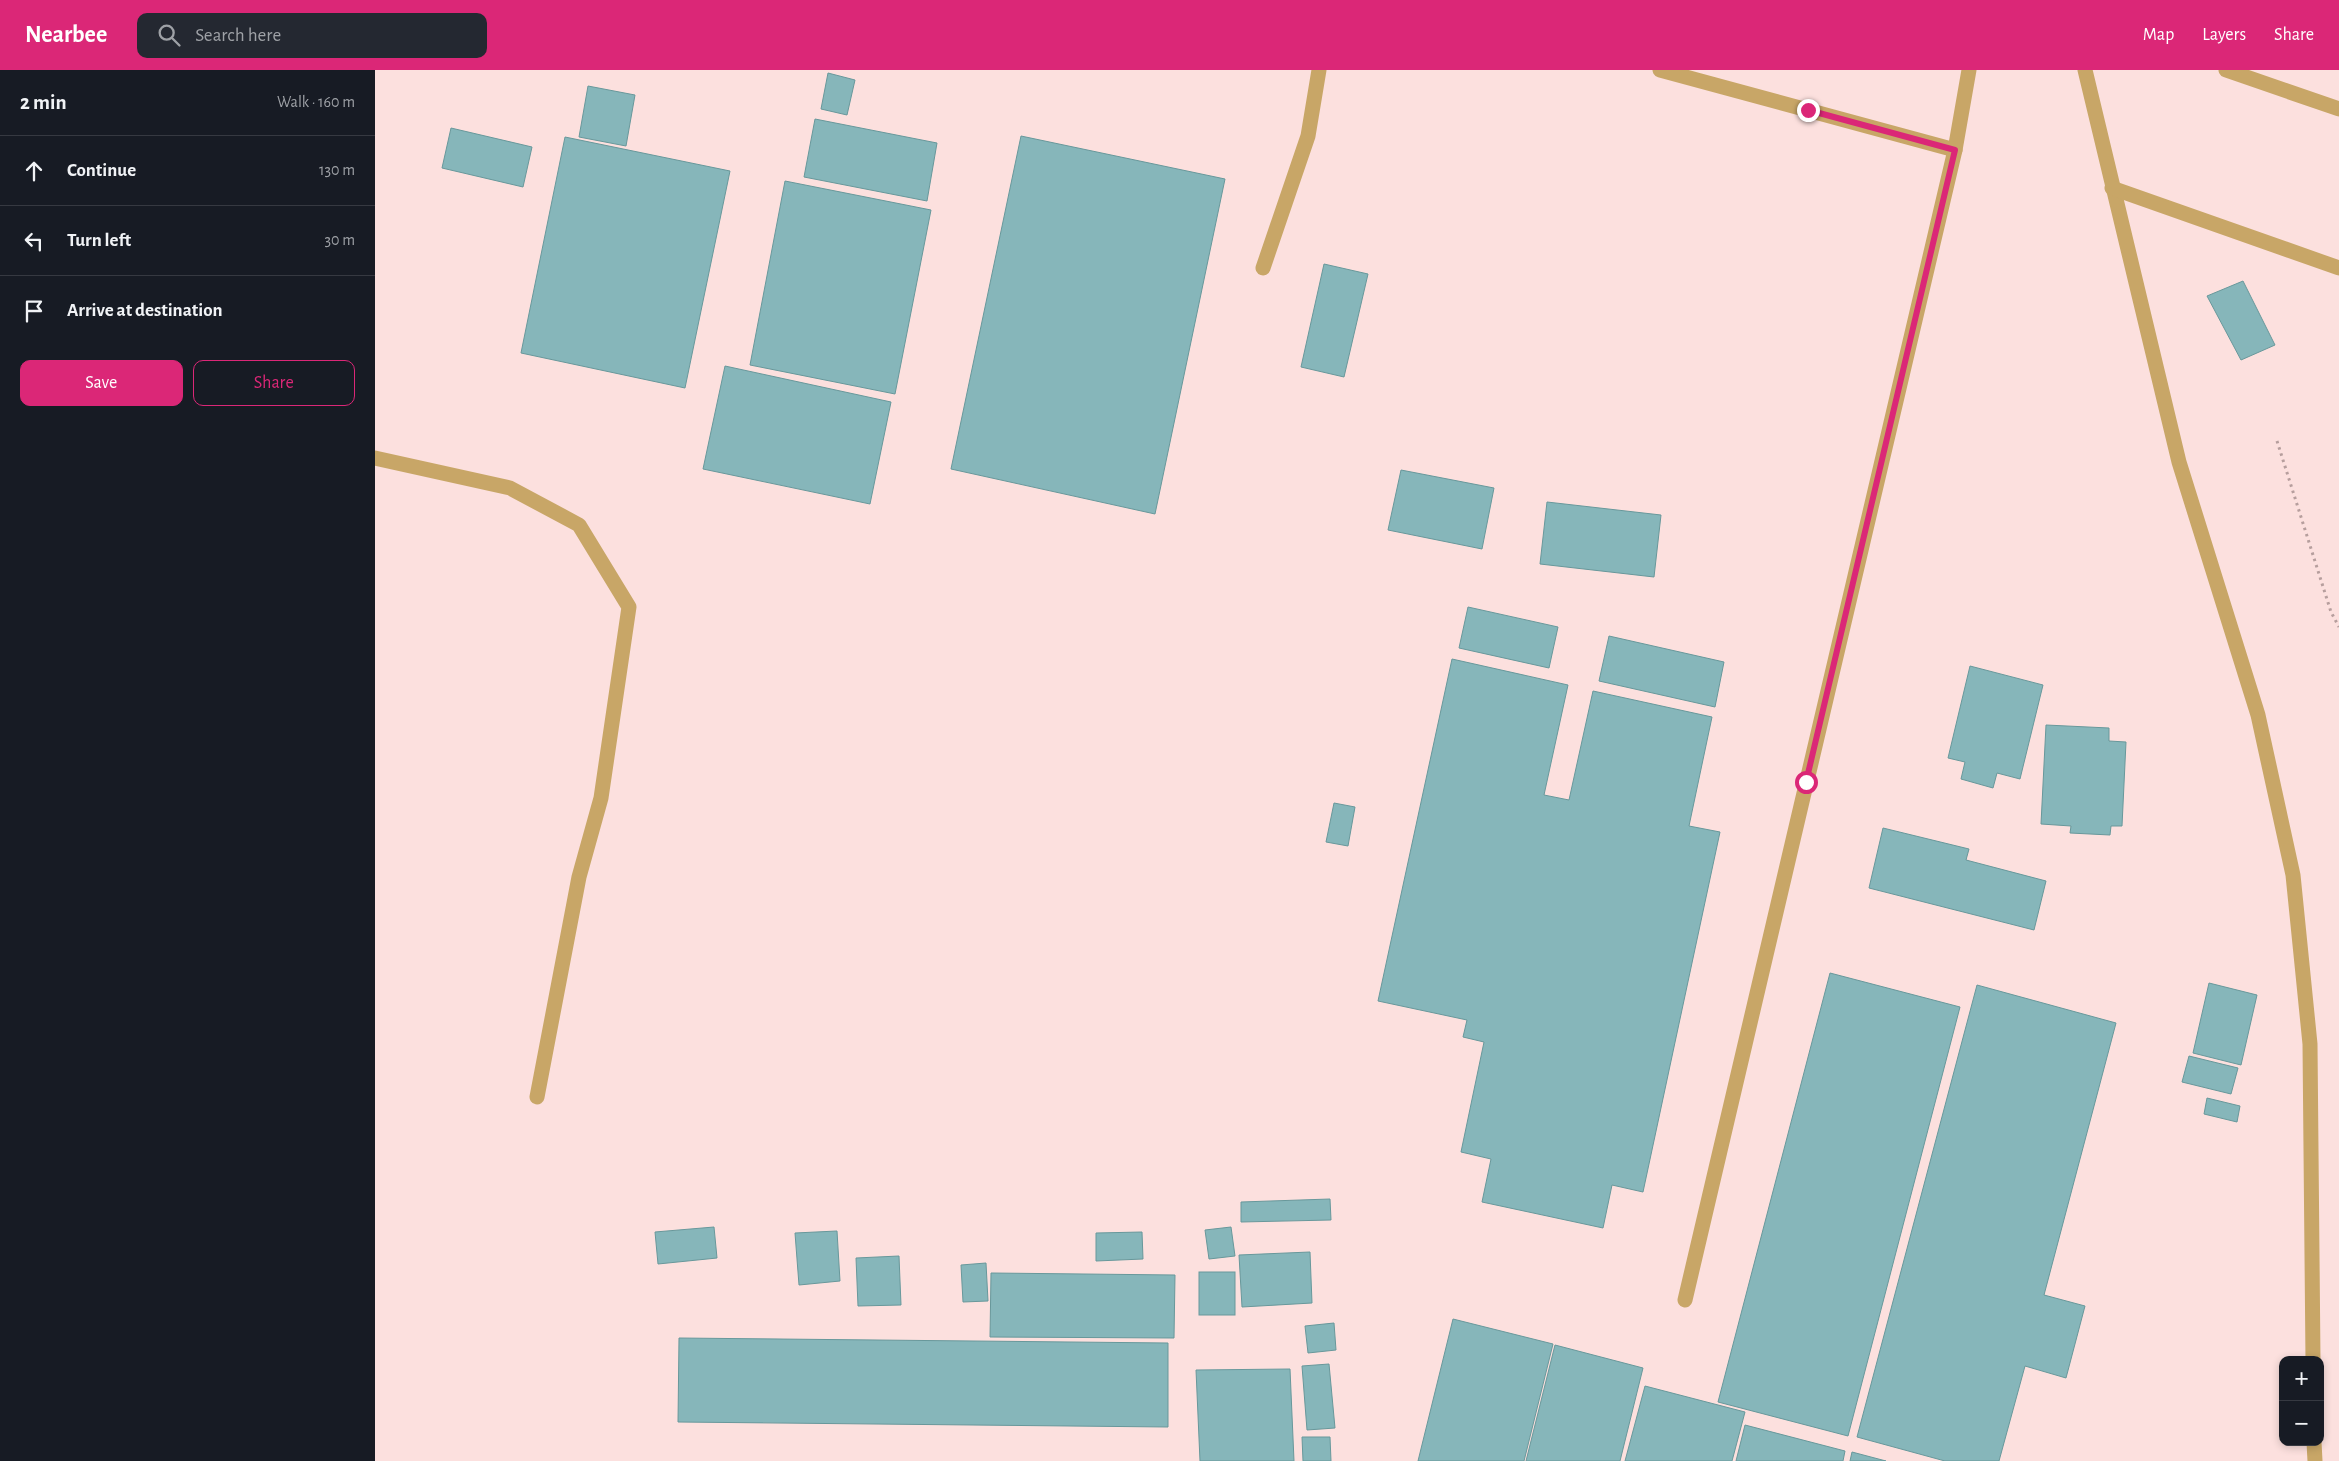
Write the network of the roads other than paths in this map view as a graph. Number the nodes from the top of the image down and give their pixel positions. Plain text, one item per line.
1 (1319, 70) edge
2 (1660, 70) edge
3 (1969, 70) edge
4 (2085, 70) edge
5 (2226, 70) edge
6 (2339, 109) edge
7 (1955, 150) junction
8 (2111, 188) junction
9 (1263, 268) dead end
10 (2339, 268) edge
11 (375, 458) edge
12 (537, 1096) dead end
13 (1685, 1300) dead end
14 (2313, 1356) edge
15 (2314, 1446) edge
16 (2315, 1461) edge

1 - 9 street
2 - 7 street
3 - 7 street
4 - 8 street
5 - 6 street
7 - 13 street
8 - 10 street
8 - 14 street
11 - 12 street
15 - 16 street

